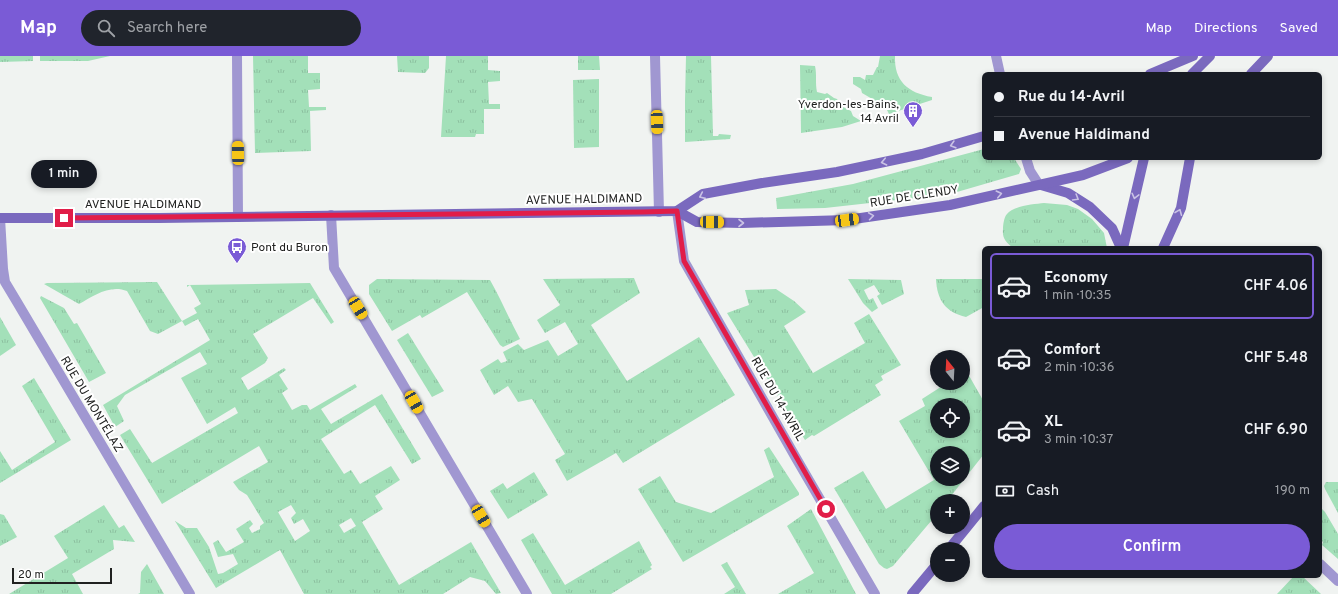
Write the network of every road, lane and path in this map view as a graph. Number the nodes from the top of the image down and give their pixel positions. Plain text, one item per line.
1 (237, 56) edge
2 (655, 56) edge
3 (996, 56) edge
4 (1193, 56) edge
5 (1210, 56) edge
6 (1268, 56) edge
7 (1000, 72) edge
8 (1155, 72) edge
9 (1194, 72) edge
10 (1253, 72) edge
11 (982, 137) edge
12 (1027, 160) edge
13 (1122, 160) edge
14 (1144, 160) edge
15 (1190, 160) edge
16 (1039, 185) junction
17 (677, 211) junction
18 (659, 212) junction
19 (331, 215) junction
20 (238, 217) junction
21 (0, 218) edge
22 (1121, 246) edge
23 (1122, 246) edge
24 (1164, 246) edge
25 (982, 508) edge
26 (955, 542) edge
27 (1322, 566) edge
28 (930, 572) edge
29 (1338, 581) edge
30 (190, 594) edge
31 (527, 594) edge
32 (876, 594) edge
33 (912, 594) edge

1 - 20 street
2 - 18 street
3 - 7 street
4 - 8 main road
5 - 9 main road
6 - 10 main road
11 -> 17 main road
12 - 16 street
13 - 16 main road, RUE DE CLENDY
14 -> 23 main road
24 -> 15 main road
17 -> 16 main road, RUE DE CLENDY
16 -> 22 main road
17 - 18 main road, AVENUE HALDIMAND
17 - 32 street, RUE DU 14-AVRIL
18 - 19 main road, AVENUE HALDIMAND
19 - 20 main road, AVENUE HALDIMAND
19 - 31 street
20 - 21 main road, AVENUE HALDIMAND
21 - 30 street, RUE DU MONTÉLAZ
25 - 26 main road
27 - 29 street
28 - 33 main road

